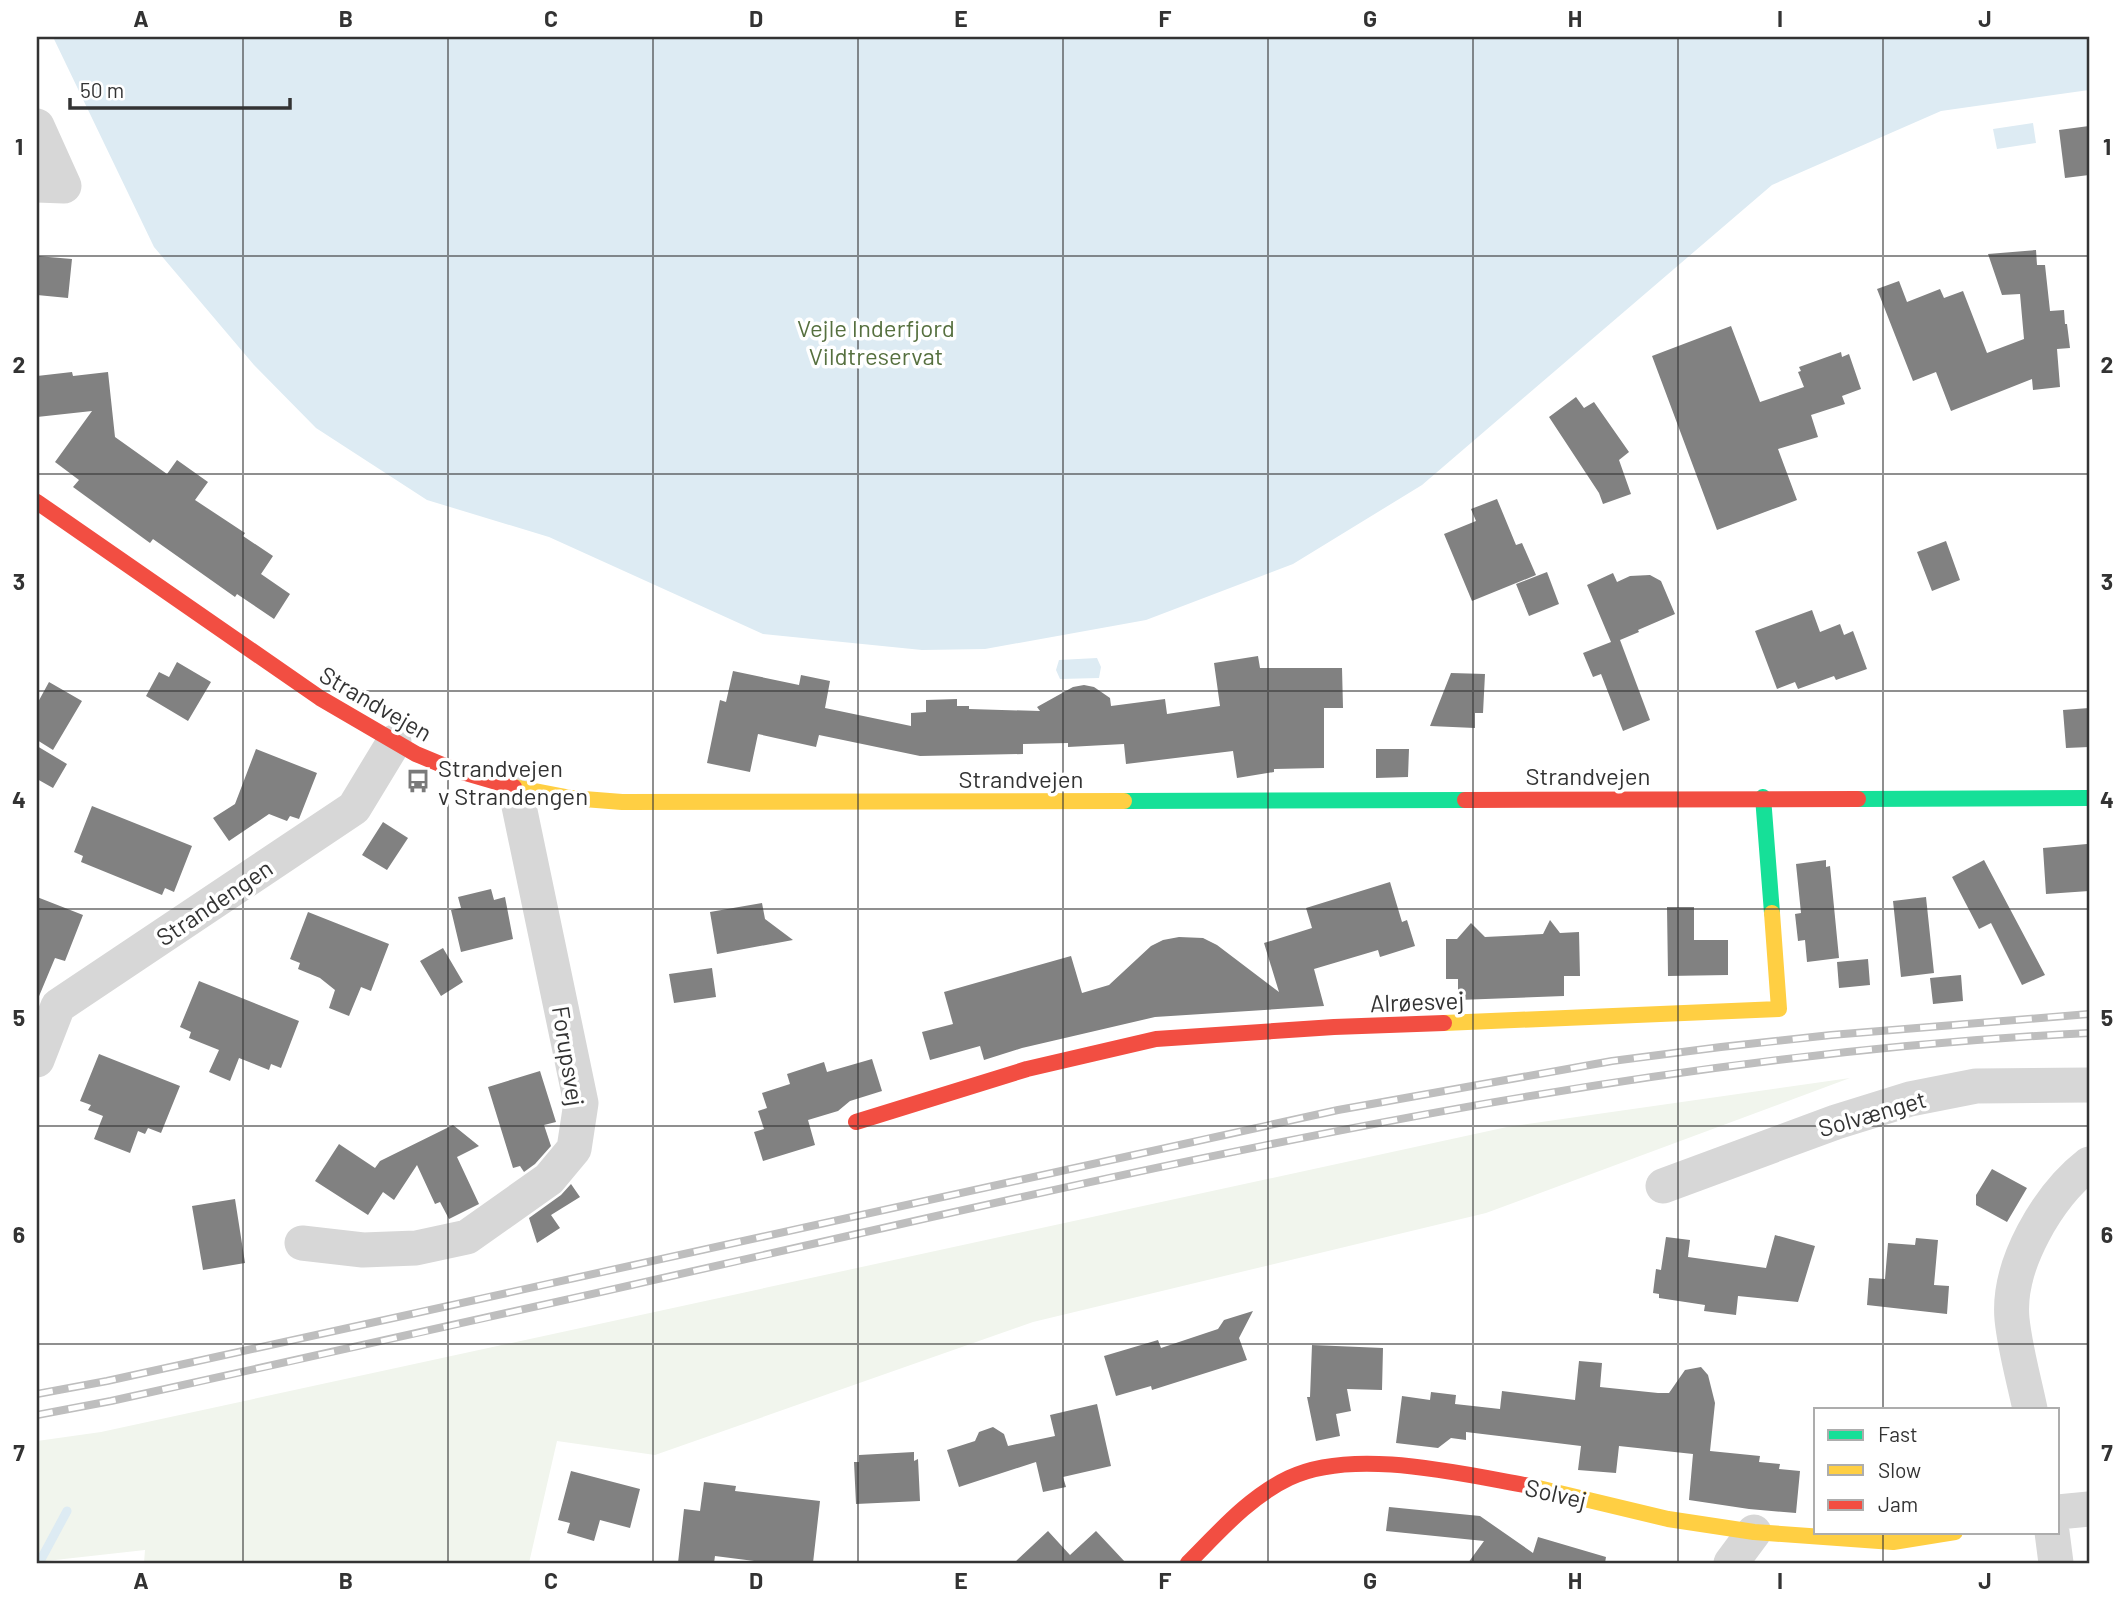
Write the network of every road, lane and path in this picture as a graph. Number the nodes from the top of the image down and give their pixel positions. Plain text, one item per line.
1 (37, 125) edge
2 (37, 185) edge
3 (37, 502) edge
4 (394, 742) junction
5 (515, 787) junction
6 (1763, 797) junction
7 (2089, 798) edge
8 (37, 1060) edge
9 (2089, 1085) edge
10 (856, 1122) dead end
11 (2089, 1164) edge
12 (1663, 1186) dead end
13 (302, 1243) dead end
14 (2030, 1408) edge
15 (2089, 1509) edge
16 (2060, 1512) edge
17 (1754, 1532) junction
18 (1943, 1534) edge
19 (2052, 1534) edge
20 (1188, 1563) edge
21 (1731, 1563) edge
22 (2056, 1563) edge

1 - 2 street
3 - 4 street, Strandvejen
4 - 5 street, Strandvejen
4 - 8 street, Strandengen
5 - 6 street, Strandvejen
5 - 13 street, Forupsvej
6 - 7 street, Strandvejen
6 - 10 street, Alrøesvej
9 - 12 street, Solvænget
11 - 14 street
15 - 16 street
17 - 18 street, Solvej
17 - 20 street, Solvej
17 - 21 street
19 - 22 street

